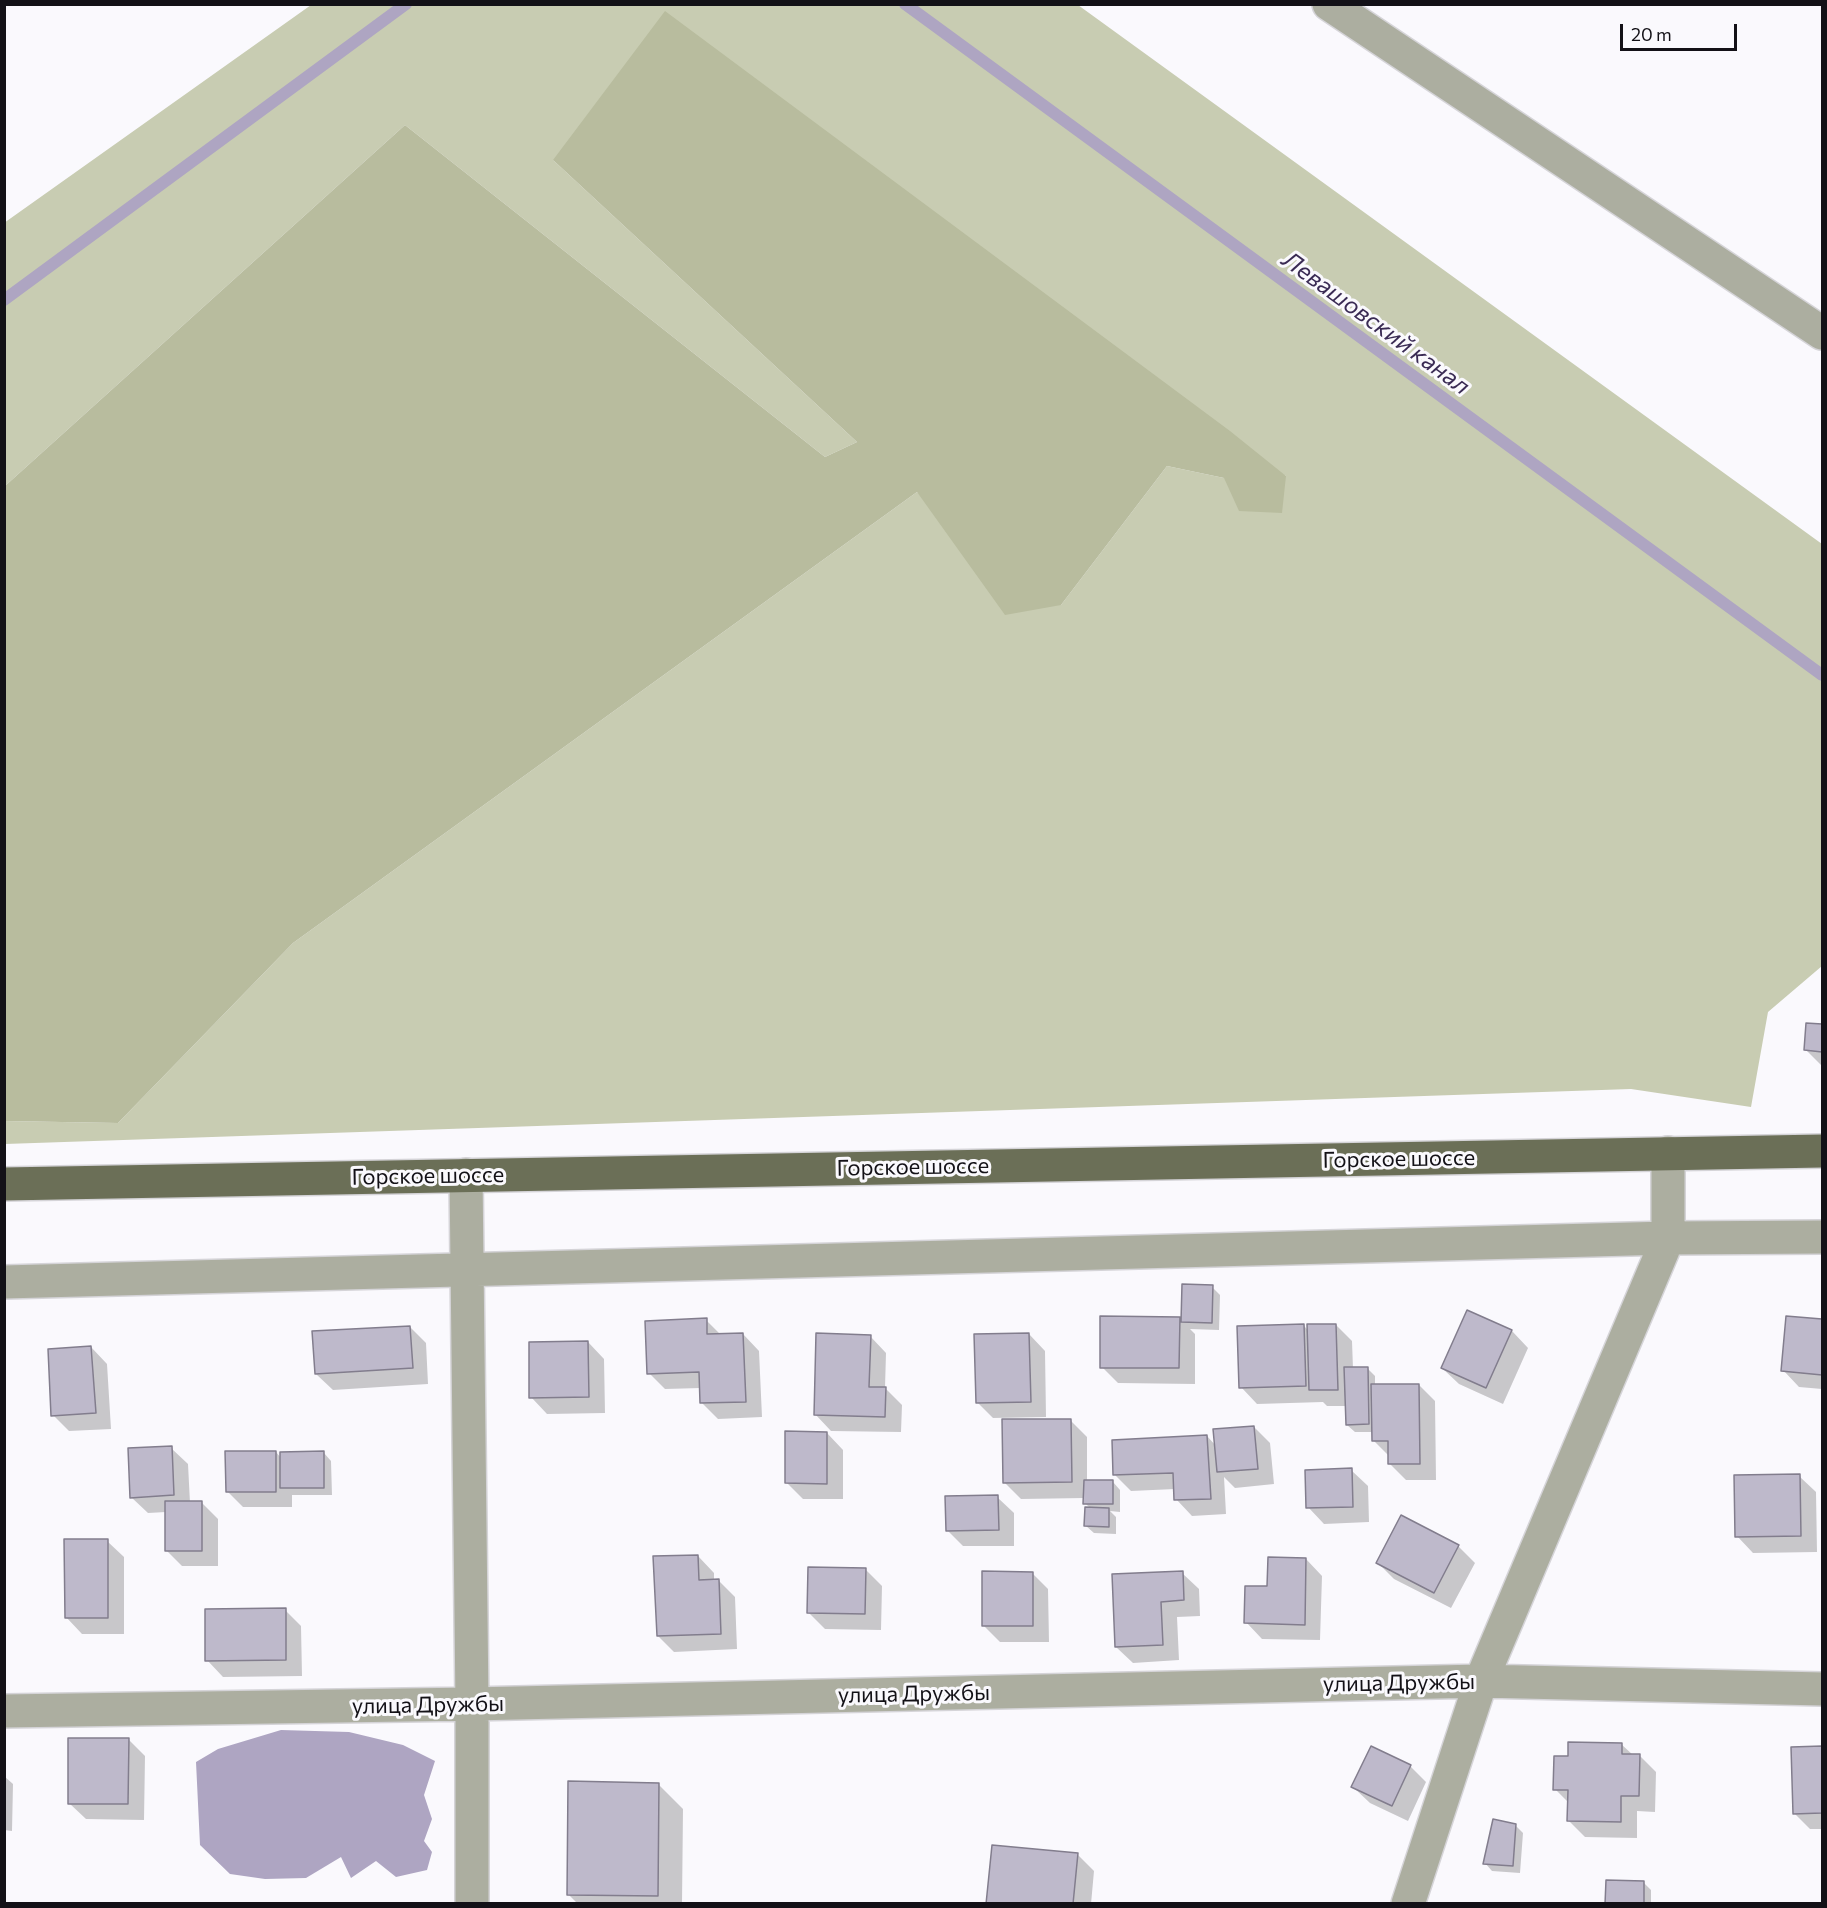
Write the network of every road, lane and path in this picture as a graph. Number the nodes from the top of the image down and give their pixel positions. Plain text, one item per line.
1 (1329, 4) edge
2 (1822, 333) edge
3 (1822, 1151) edge
4 (1668, 1154) junction
5 (466, 1175) junction
6 (4, 1184) edge
7 (1822, 1237) edge
8 (1668, 1238) junction
9 (468, 1269) junction
10 (4, 1282) edge
11 (1481, 1681) junction
12 (1822, 1689) edge
13 (472, 1704) junction
14 (4, 1712) edge
15 (472, 1904) edge
16 (1408, 1904) edge

1 - 2 street
3 - 4 main road, Горское шоссе
4 - 5 main road, Горское шоссе
4 - 8 street
5 - 6 main road, Горское шоссе
5 - 9 street
7 - 8 street
8 - 9 street
8 - 11 street
9 - 10 street
9 - 13 street
11 - 12 street, улица Дружбы
11 - 13 street, улица Дружбы
11 - 16 street
13 - 14 street, улица Дружбы
13 - 15 street

